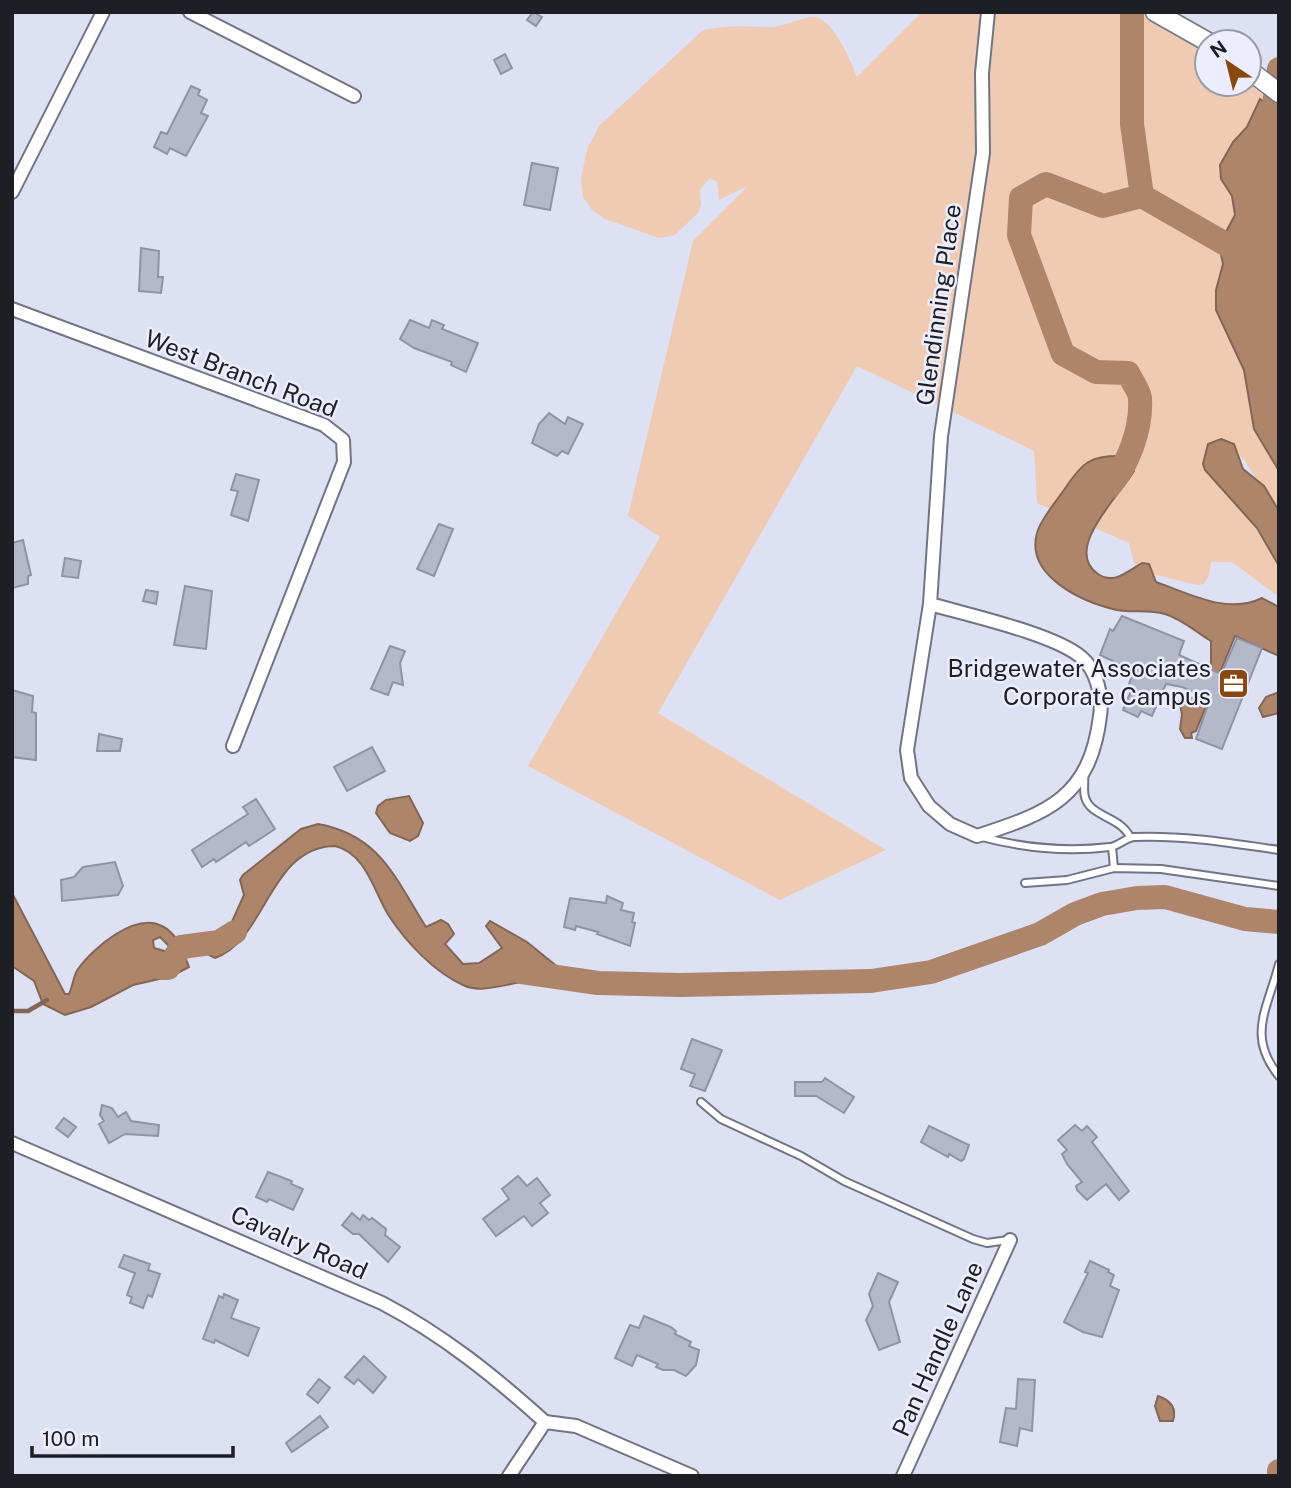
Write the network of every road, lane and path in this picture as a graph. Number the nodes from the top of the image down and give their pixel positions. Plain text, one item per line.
1 (103, 12) edge
2 (190, 12) edge
3 (988, 12) edge
4 (1160, 15) edge
5 (1193, 34) edge
6 (1263, 81) edge
7 (1279, 93) edge
8 (354, 96) dead end
9 (12, 192) edge
10 (12, 309) edge
11 (930, 604) junction
12 (233, 746) dead end
13 (1084, 775) junction
14 (976, 836) junction
15 (1130, 837) junction
16 (1112, 847) junction
17 (1279, 850) edge
18 (1114, 868) junction
19 (1025, 883) dead end
20 (1279, 886) edge
21 (1279, 964) edge
22 (1279, 1076) edge
23 (701, 1102) dead end
24 (12, 1143) edge
25 (1010, 1240) joint
26 (545, 1422) junction
27 (509, 1476) edge
28 (692, 1476) edge
29 (903, 1476) edge

1 - 9 street
2 - 8 street
3 - 11 street, Glendinning Place
4 - 5 main road
6 - 7 main road
10 - 12 street, West Branch Road
11 - 13 street
11 - 14 street, Glendinning Place
13 - 14 street
13 - 15 lane
14 - 16 lane
15 - 16 lane
15 - 17 lane
16 - 18 lane
18 - 19 lane
18 - 20 lane
21 - 22 lane
23 - 25 lane
24 - 26 street, Cavalry Road
25 - 29 street, Pan Handle Lane
26 - 27 street
26 - 28 street

